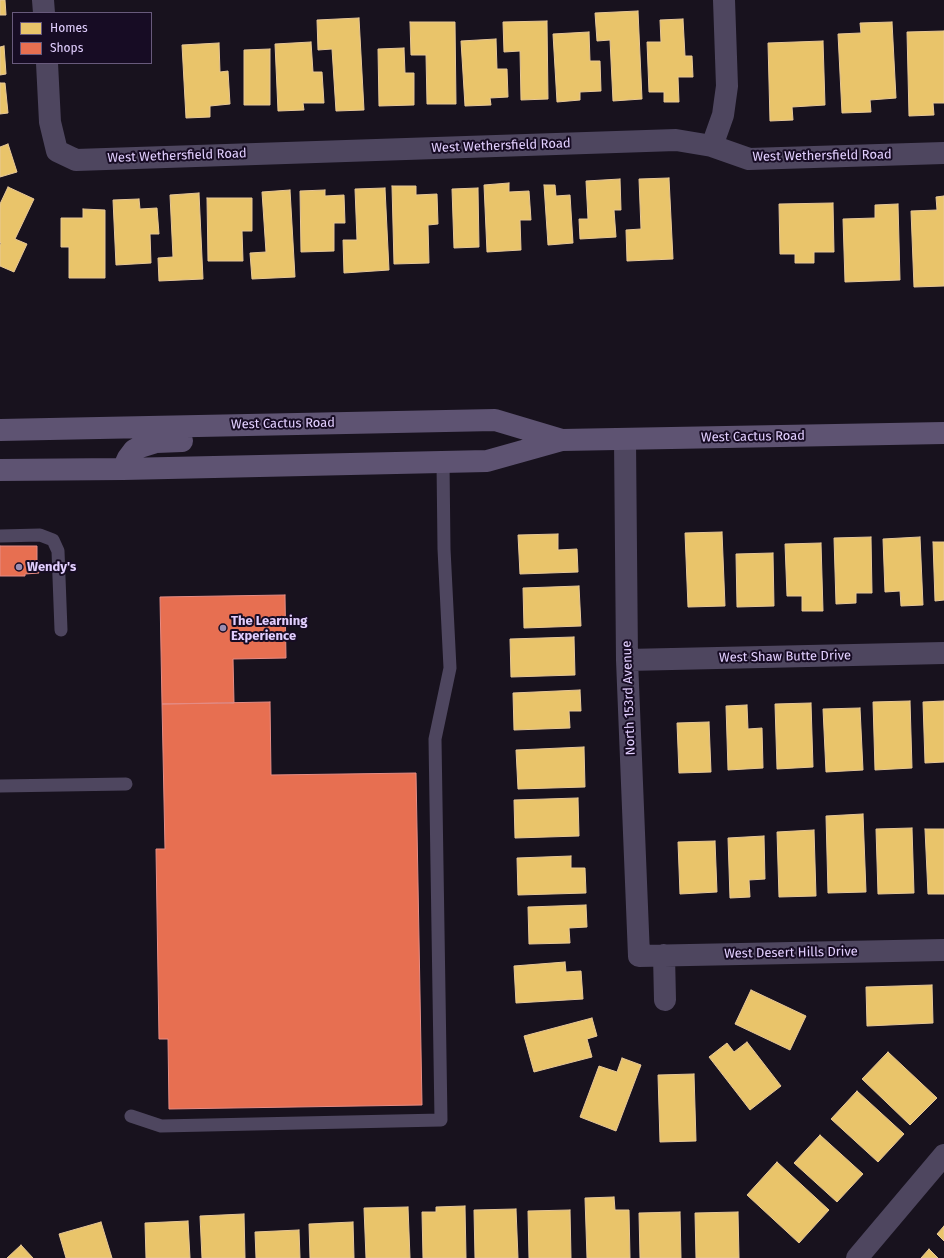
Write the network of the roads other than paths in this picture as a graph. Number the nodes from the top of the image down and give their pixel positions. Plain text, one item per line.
1 (44, 0) edge
2 (724, 0) edge
3 (44, 12) edge
4 (47, 64) edge
5 (712, 146) junction
6 (944, 152) edge
7 (312, 424) junction
8 (0, 430) edge
9 (944, 433) edge
10 (562, 440) junction
11 (625, 440) junction
12 (443, 462) junction
13 (123, 469) junction
14 (0, 470) edge
15 (0, 536) edge
16 (61, 630) dead end
17 (944, 653) edge
18 (627, 660) junction
19 (126, 784) dead end
20 (0, 786) edge
21 (944, 950) edge
22 (664, 955) junction
23 (639, 956) joint
24 (665, 1000) dead end
25 (131, 1116) dead end
26 (944, 1155) edge
27 (857, 1258) edge

1 - 3 street
2 - 5 street
4 - 5 street, West Wethersfield Road
5 - 6 street, West Wethersfield Road
7 - 8 main road, West Cactus Road
7 - 10 main road, West Cactus Road
7 - 13 main road
9 - 11 main road, West Cactus Road
10 - 11 main road, West Cactus Road
10 - 12 main road, West Cactus Road
11 - 18 street, North 153rd Avenue
12 - 13 main road, West Cactus Road
12 - 25 lane
13 - 14 main road, West Cactus Road
15 - 16 lane
17 - 18 street, West Shaw Butte Drive
18 - 23 street, North 153rd Avenue
19 - 20 lane
21 - 22 street, West Desert Hills Drive
22 - 23 street, West Desert Hills Drive
22 - 24 street
26 - 27 street

